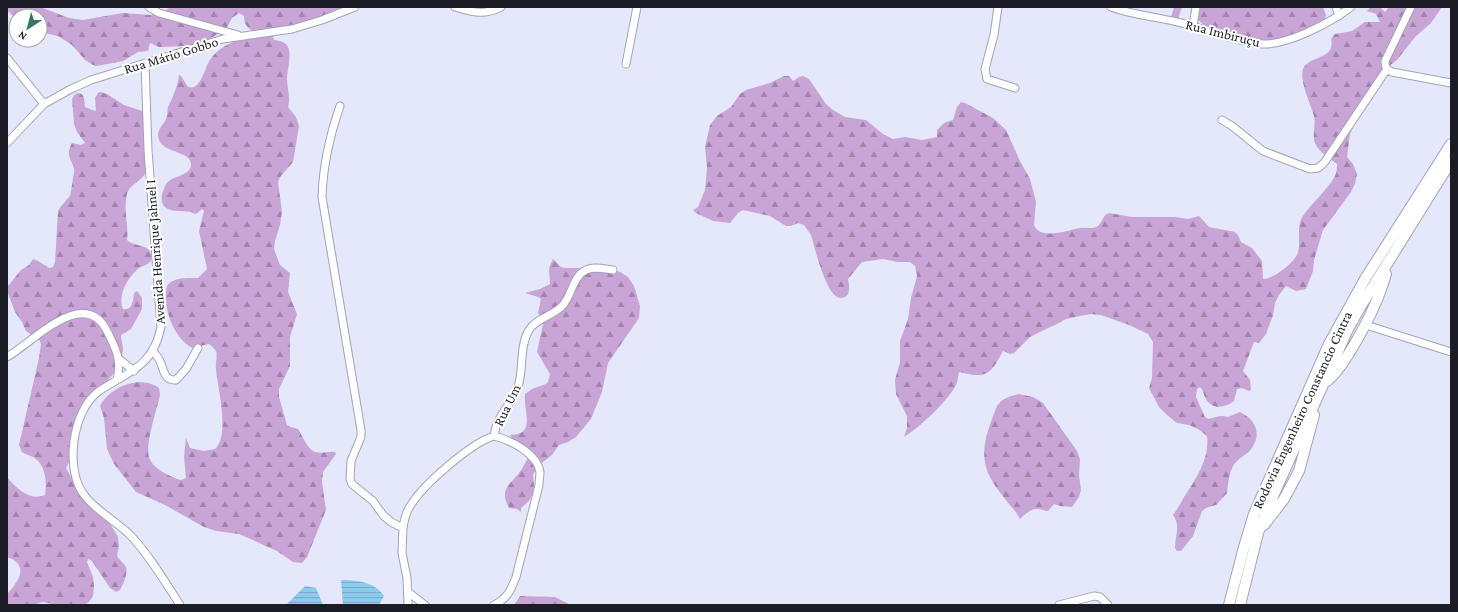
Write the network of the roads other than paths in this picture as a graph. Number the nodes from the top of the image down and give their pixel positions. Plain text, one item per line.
1 (149, 7) edge
2 (355, 7) edge
3 (455, 7) edge
4 (501, 7) edge
5 (638, 7) edge
6 (998, 7) edge
7 (1111, 7) edge
8 (1196, 7) edge
9 (1336, 7) edge
10 (1351, 7) edge
11 (1411, 7) edge
12 (1339, 16) junction
13 (1193, 26) junction
14 (240, 36) junction
15 (7, 58) edge
16 (145, 63) junction
17 (626, 64) dead end
18 (1387, 69) junction
19 (1451, 83) edge
20 (1015, 88) dead end
21 (44, 104) junction
22 (340, 106) dead end
23 (1222, 120) dead end
24 (1451, 140) edge
25 (7, 143) edge
26 (1451, 144) edge
27 (1447, 158) edge
28 (1389, 262) junction
29 (613, 270) dead end
30 (1366, 325) junction
31 (198, 348) dead end
32 (153, 351) junction
33 (1451, 352) edge
34 (7, 357) edge
35 (118, 359) junction
36 (134, 371) junction
37 (117, 380) junction
38 (1322, 385) junction
39 (1317, 397) junction
40 (494, 436) junction
41 (403, 528) junction
42 (1258, 533) junction
43 (408, 592) junction
44 (180, 605) edge
45 (408, 605) edge
46 (425, 605) edge
47 (494, 605) edge
48 (1058, 605) edge
49 (1108, 605) edge
50 (1229, 605) edge
51 (1240, 605) edge

1 - 14 street
2 - 14 street, Rua Mário Gobbo
3 - 4 street
5 - 17 street
6 - 20 street
7 - 13 street, Rua Imbiruçu
8 - 13 street
9 - 12 street
10 - 12 street, Rua Imbiruçu
11 - 18 street
12 - 13 street, Rua Imbiruçu
14 - 16 street, Rua Mário Gobbo
15 - 21 street
16 - 21 street, Rua Mário Gobbo
16 - 32 street, Avenida Henrique Jahnel I
18 - 19 street
18 - 23 street
21 - 25 street, Rua Mário Gobbo
22 - 41 street
24 - 27 highway
26 - 27 highway, Rodovia Engenheiro Constancio Cintra
27 - 28 highway, Rodovia Engenheiro Constancio Cintra
27 - 50 highway, Rodovia Engenheiro Constancio Cintra
28 - 30 highway
28 - 38 highway, Rodovia Engenheiro Constancio Cintra
29 - 40 street, Rua Um
30 - 33 street
30 - 38 highway
31 - 32 street
32 - 36 street, Avenida Henrique Jahnel I
34 - 35 street
35 - 36 street
35 - 37 street
36 - 37 street, Avenida Henrique Jahnel I
37 - 44 street, Avenida Henrique Jahnel I
38 - 39 highway, Rodovia Engenheiro Constancio Cintra
39 - 42 highway, Rodovia Engenheiro Constancio Cintra
39 - 42 highway
40 - 41 street
40 - 47 street, Rua Um
41 - 43 street
42 - 51 highway, Rodovia Engenheiro Constancio Cintra
43 - 45 street
43 - 46 street
48 - 49 street

